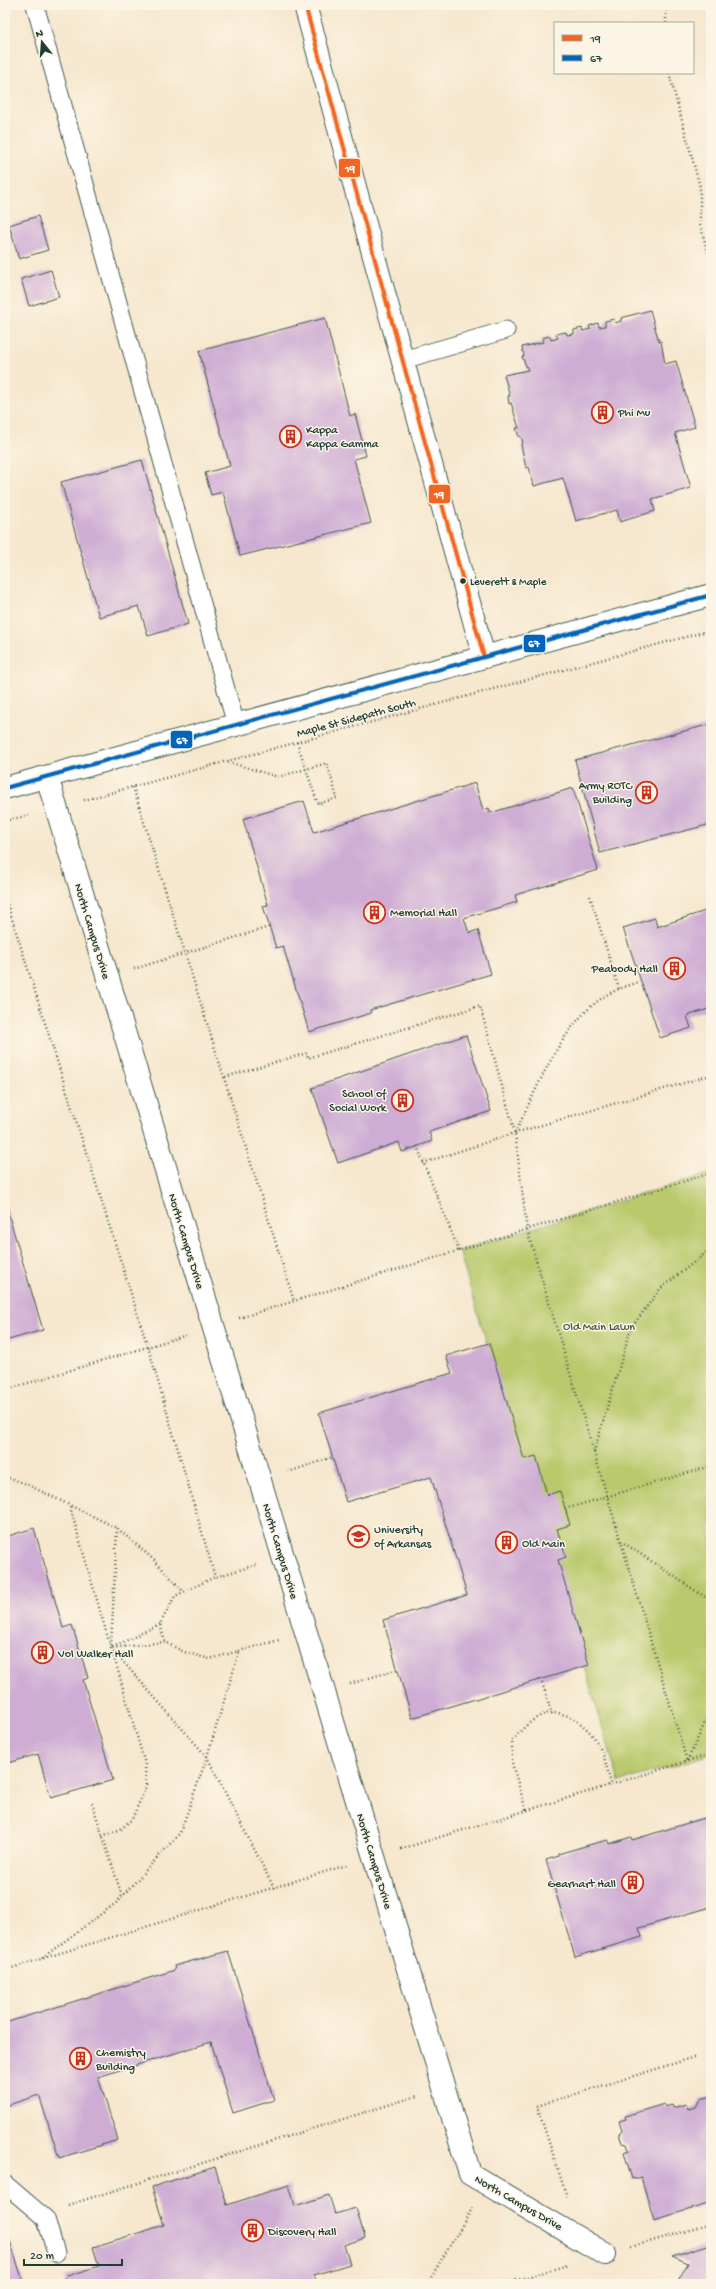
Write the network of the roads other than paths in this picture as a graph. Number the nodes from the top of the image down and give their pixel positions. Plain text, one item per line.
1 (35, 5) edge
2 (306, 5) edge
3 (506, 330) dead end
4 (403, 360) junction
5 (711, 596) edge
6 (484, 657) junction
7 (236, 725) junction
8 (47, 776) junction
9 (5, 788) edge
10 (5, 2184) edge
11 (56, 2253) dead end
12 (605, 2254) dead end

1 - 7 lane
2 - 4 street
3 - 4 lane
4 - 6 street
5 - 6 street
6 - 7 street
7 - 8 street
8 - 9 street
8 - 12 street, North Campus Drive
10 - 11 lane

